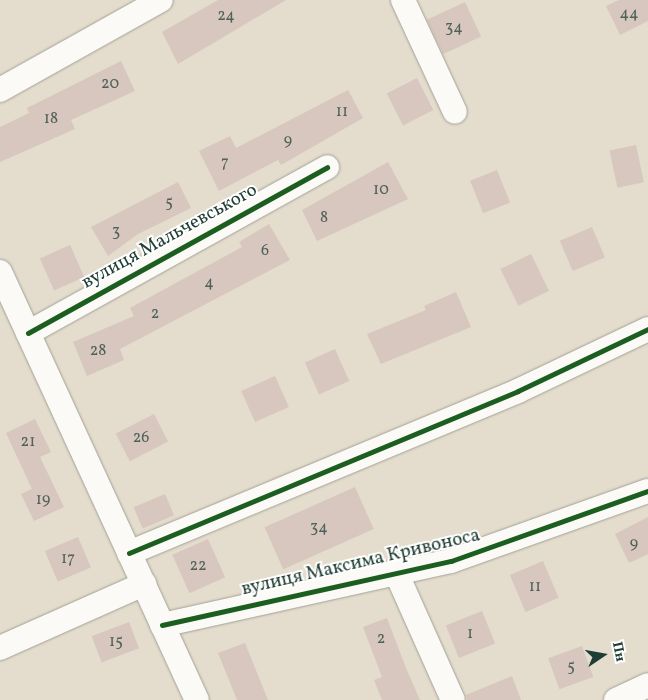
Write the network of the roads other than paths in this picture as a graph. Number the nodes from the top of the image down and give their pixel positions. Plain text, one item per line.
1 (161, 0) edge
2 (403, 0) edge
3 (0, 90) edge
4 (455, 112) dead end
5 (327, 167) dead end
6 (0, 272) edge
7 (648, 329) edge
8 (28, 333) junction
9 (648, 491) edge
10 (129, 553) junction
11 (395, 570) junction
12 (144, 584) junction
13 (162, 625) junction
14 (0, 648) edge
15 (648, 685) edge
16 (197, 700) edge
17 (453, 700) edge
18 (616, 700) edge

1 - 3 street
2 - 4 street
5 - 8 street, вулиця Мальчевського
6 - 8 street
7 - 10 street
8 - 10 street
9 - 11 street, вулиця Максима Кривоноса
10 - 12 street
11 - 13 street, вулиця Максима Кривоноса
11 - 17 street, вулиця Максима Кривоноса
12 - 13 street
12 - 14 street
13 - 16 street
15 - 18 street

